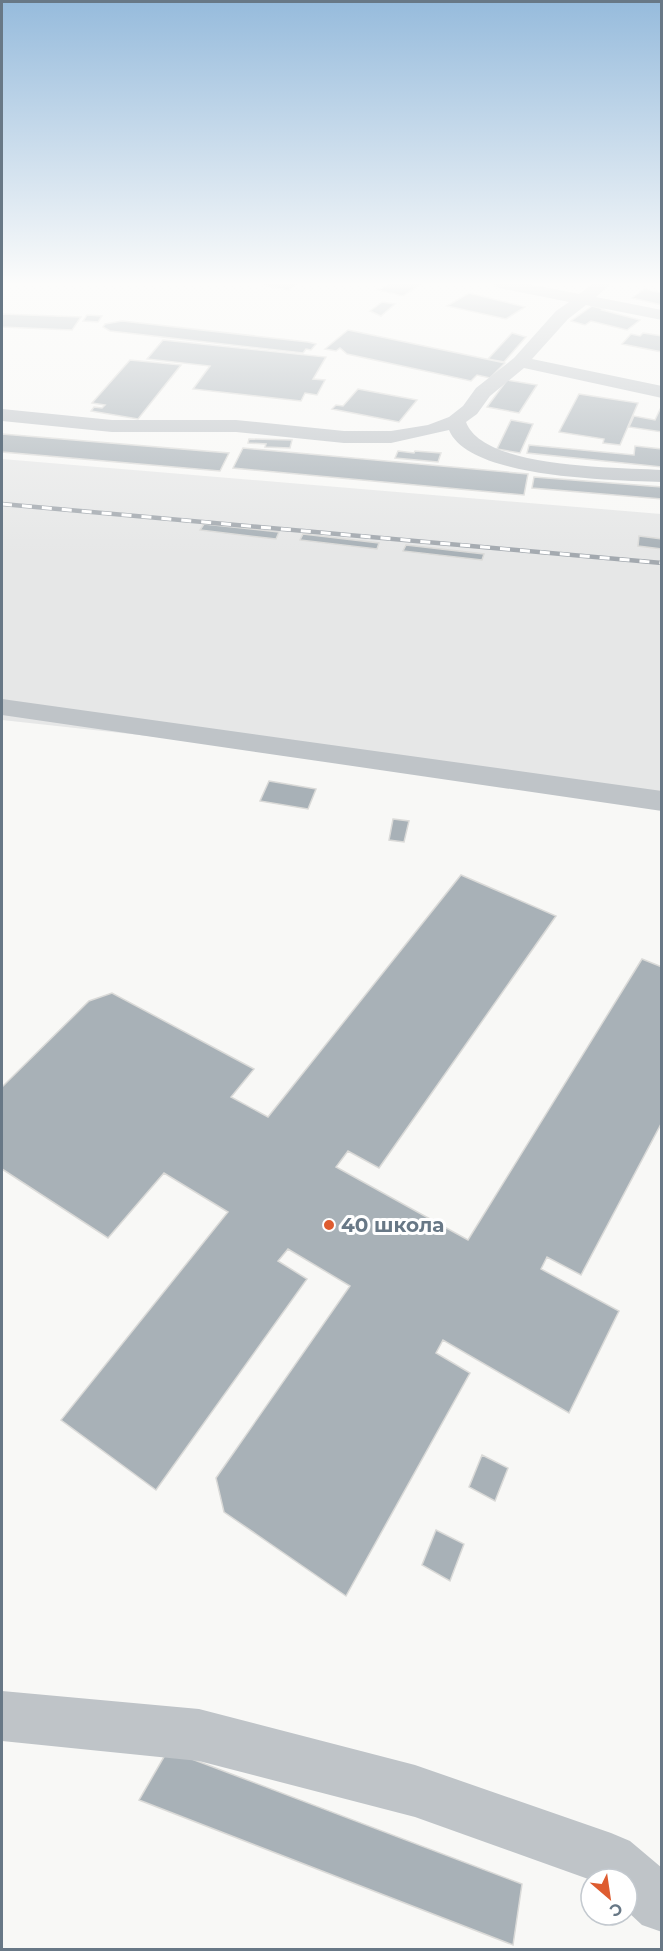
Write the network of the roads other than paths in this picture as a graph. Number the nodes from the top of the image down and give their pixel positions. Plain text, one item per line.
1 (506, 374) edge
2 (574, 374) edge
3 (662, 392) edge
4 (2, 415) edge
5 (456, 421) junction
6 (662, 476) edge
7 (2, 707) edge
8 (662, 801) edge
9 (2, 1716) edge
10 (662, 1905) edge

1 - 5 street
2 - 3 street
4 - 5 street
5 - 6 street
7 - 8 street
9 - 10 street

